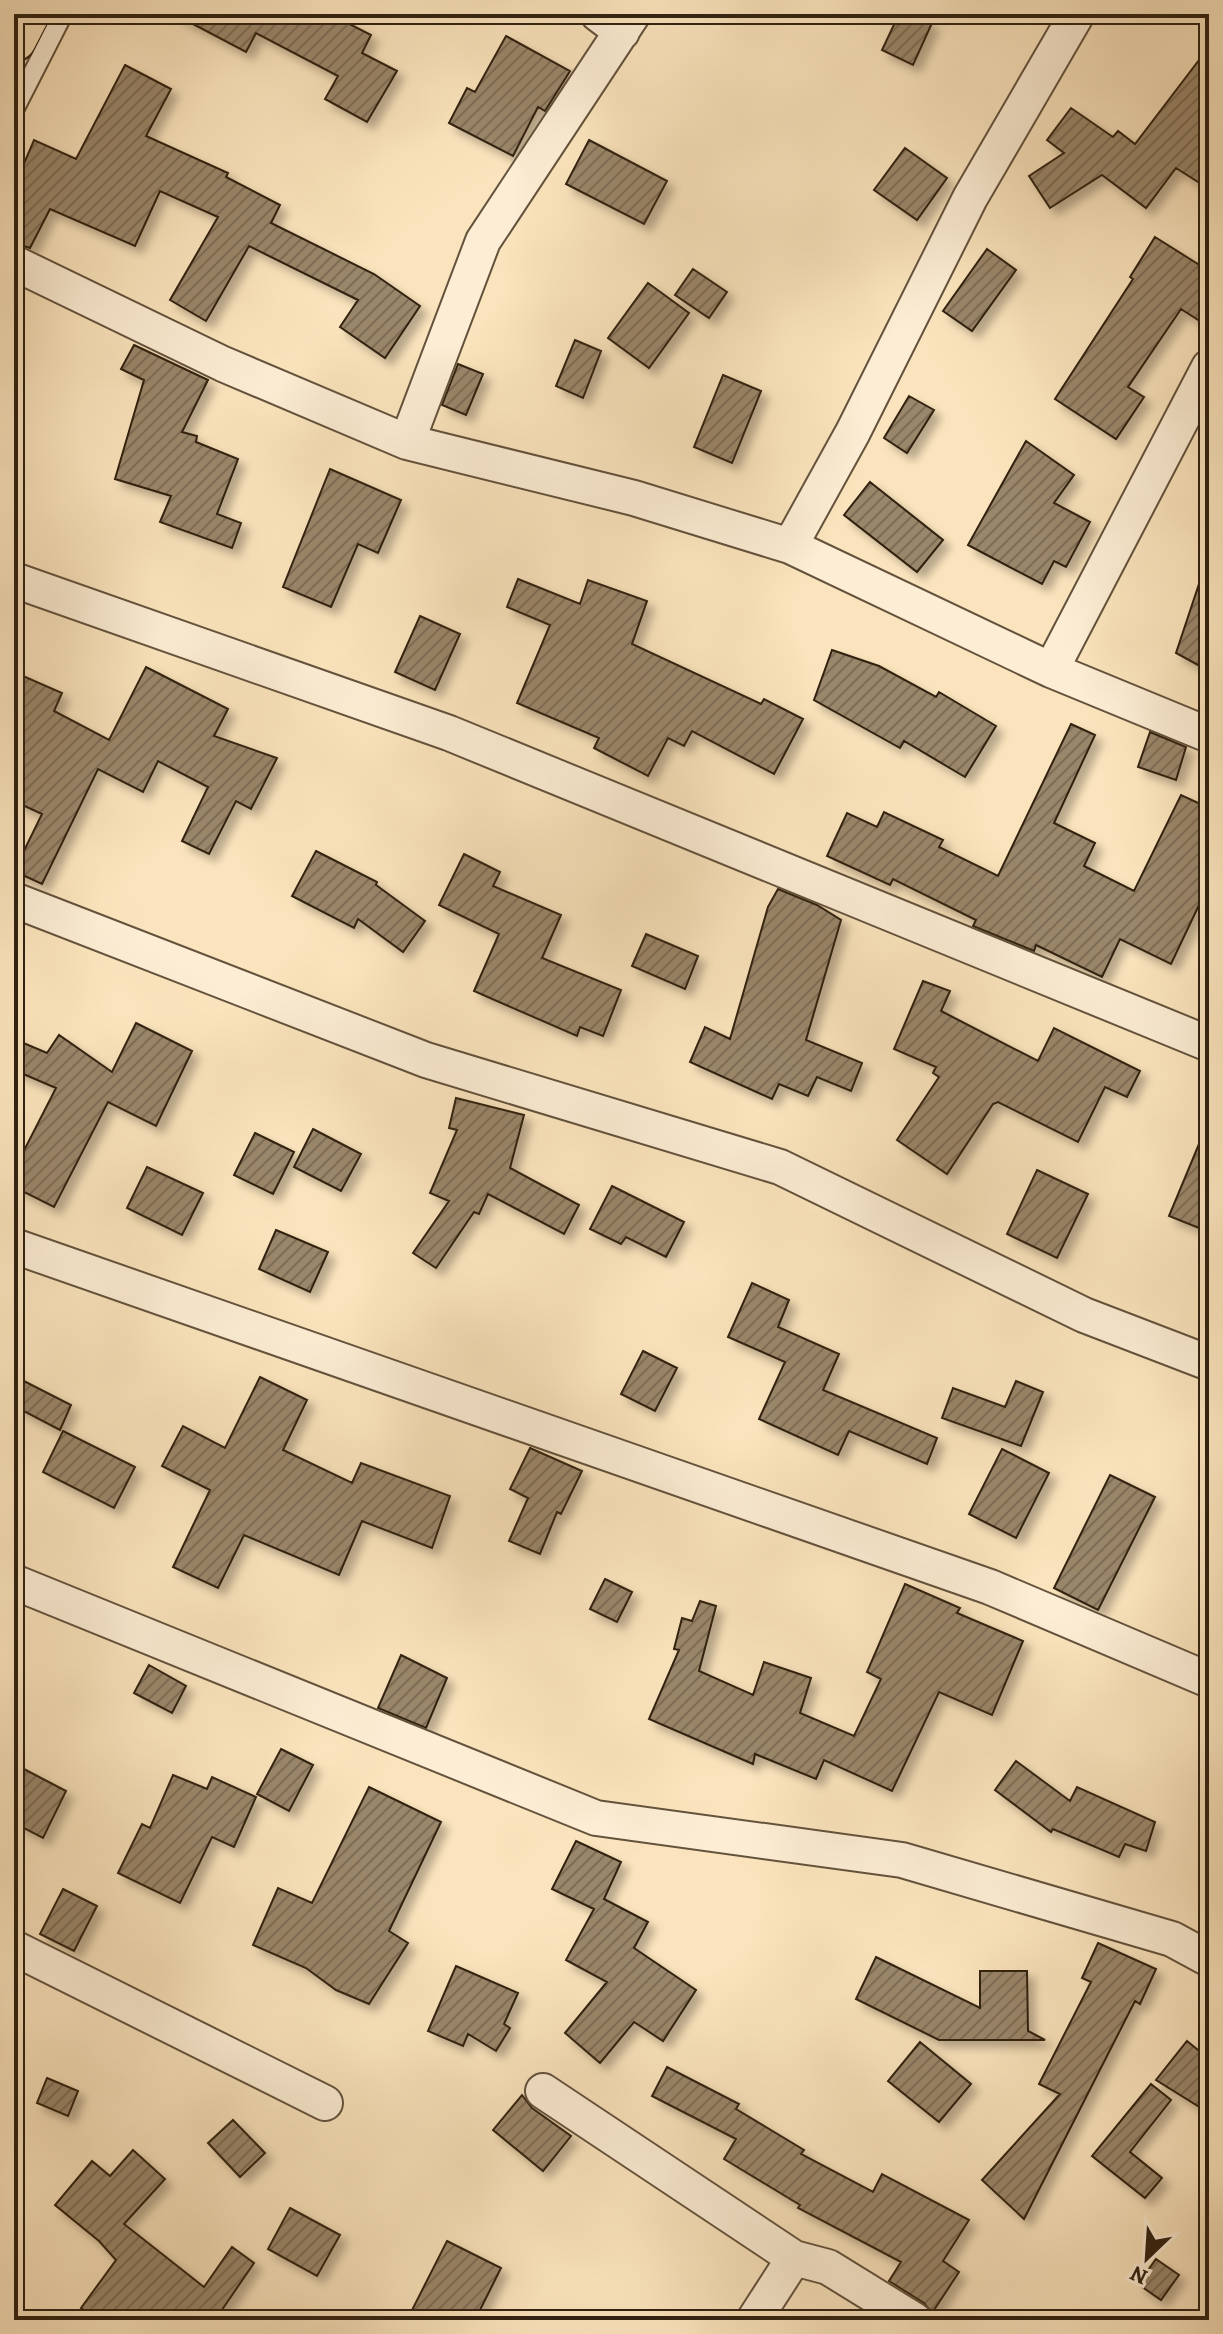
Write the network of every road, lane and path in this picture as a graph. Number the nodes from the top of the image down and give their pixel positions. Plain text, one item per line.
1 (27, 14) edge
2 (63, 14) edge
3 (1077, 14) edge
4 (618, 20) edge
5 (14, 39) edge
6 (14, 110) edge
7 (14, 263) edge
8 (1209, 367) edge
9 (407, 442) junction
10 (790, 546) junction
11 (14, 580) edge
12 (1051, 670) junction
13 (1209, 735) edge
14 (14, 900) edge
15 (1209, 1044) edge
16 (14, 1246) edge
17 (1209, 1363) edge
18 (14, 1582) edge
19 (1209, 1680) edge
20 (14, 1948) edge
21 (1209, 1959) edge
22 (543, 2091) dead end
23 (325, 2103) dead end
24 (794, 2258) junction
25 (754, 2320) edge
26 (914, 2320) edge

1 - 5 main road
2 - 6 lane
3 - 10 street
4 - 9 street
7 - 9 street
8 - 12 street
9 - 10 street
10 - 12 street
11 - 15 street
12 - 13 street
14 - 17 street
16 - 19 street
18 - 21 street
20 - 23 street
22 - 24 street
24 - 25 street
24 - 26 street

